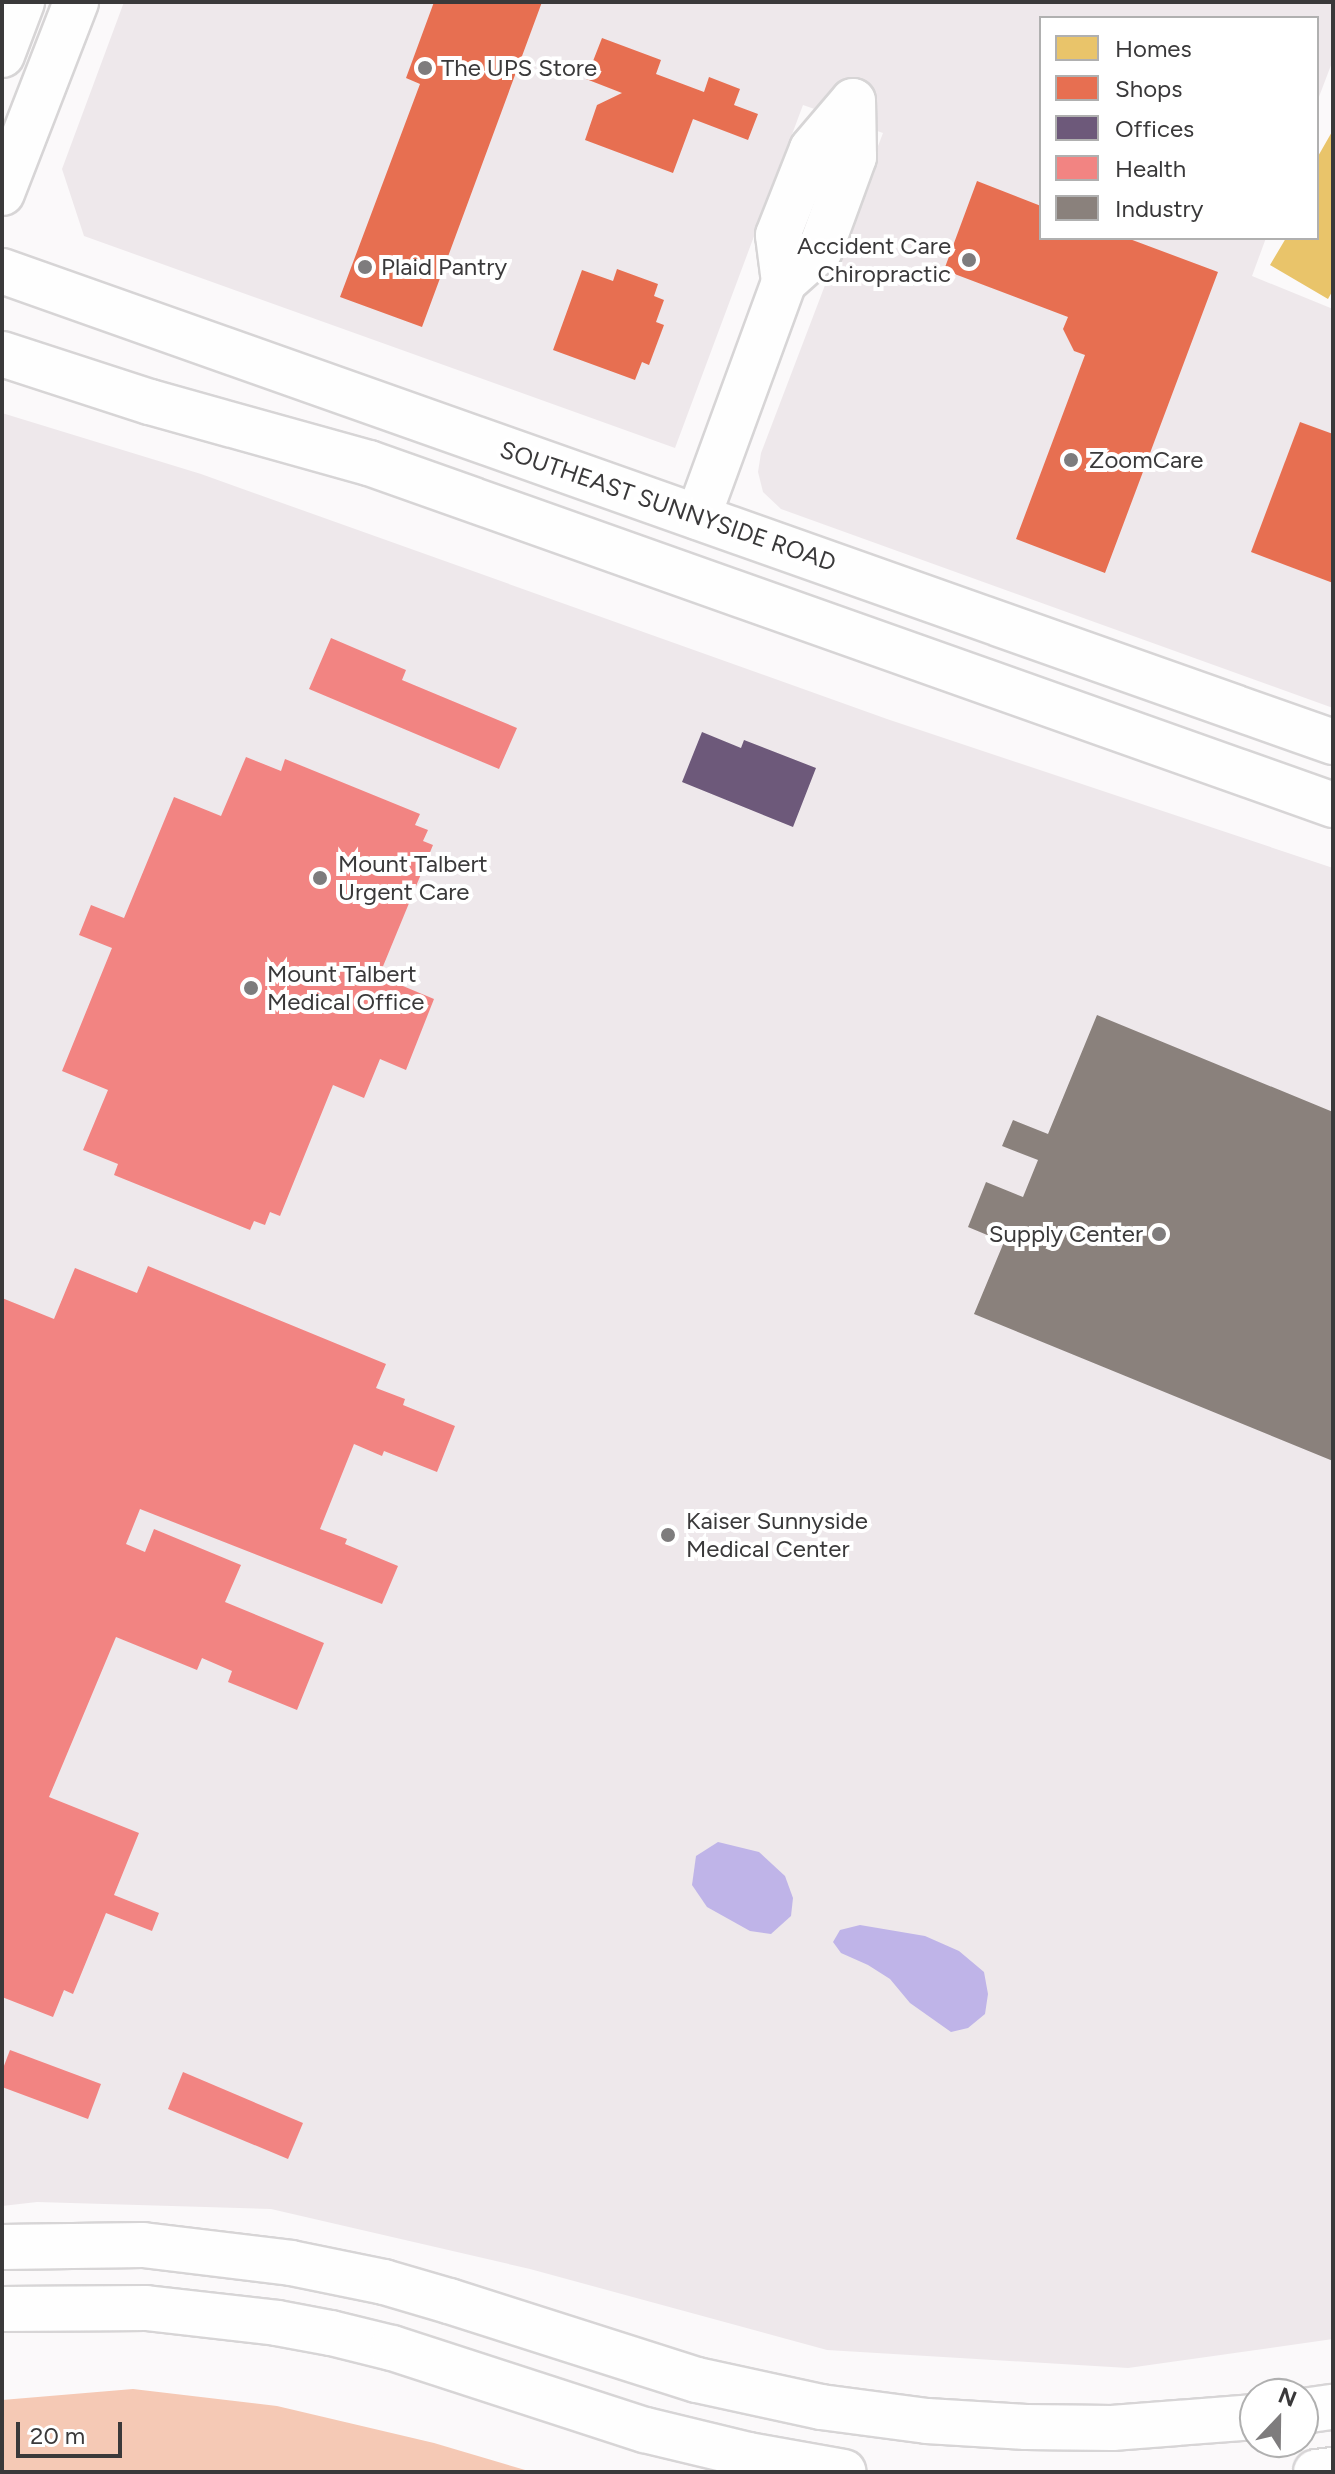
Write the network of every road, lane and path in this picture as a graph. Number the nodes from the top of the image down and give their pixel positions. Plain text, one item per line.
1 (22, 2) edge
2 (76, 2) edge
3 (2, 55) edge
4 (2, 193) edge
5 (2, 271) edge
6 (784, 282) dead end
7 (2, 354) edge
8 (698, 517) junction
9 (1318, 737) edge
10 (1150, 741) junction
11 (1333, 805) edge
12 (2, 2247) edge
13 (2, 2309) edge
14 (1239, 2418) edge
15 (1333, 2470) edge
16 (844, 2472) edge
17 (1316, 2472) edge

1 - 3 main road
2 - 4 main road
5 - 8 main road, SOUTHEAST SUNNYSIDE ROAD
6 - 8 main road
7 - 10 main road
8 - 9 main road, SOUTHEAST SUNNYSIDE ROAD
9 - 10 main road
10 - 11 main road
12 - 14 main road
13 - 16 main road
15 - 17 main road

